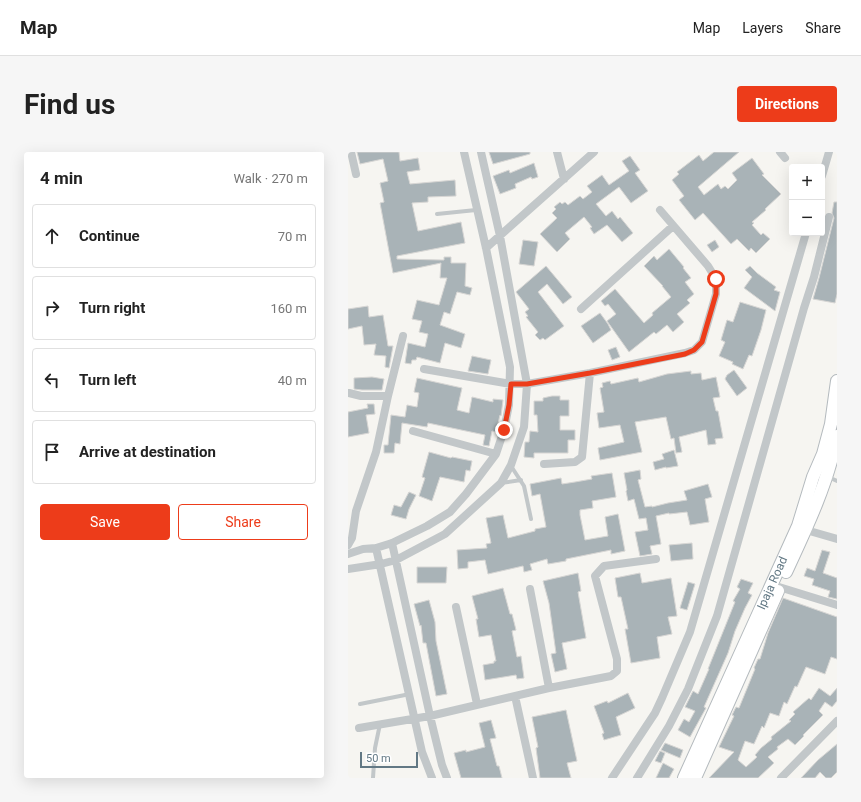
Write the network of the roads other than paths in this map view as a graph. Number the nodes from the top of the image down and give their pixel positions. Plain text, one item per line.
1 (351, 152) edge
2 (464, 152) edge
3 (481, 152) edge
4 (557, 152) edge
5 (594, 152) edge
6 (829, 152) edge
7 (825, 166) edge
8 (356, 174) dead end
9 (564, 179) junction
10 (476, 210) junction
11 (660, 210) dead end
12 (438, 214) dead end
13 (830, 217) dead end
14 (673, 226) junction
15 (500, 236) junction
16 (805, 236) edge
17 (486, 248) junction
18 (581, 309) dead end
19 (403, 336) dead end
20 (424, 369) dead end
21 (590, 373) junction
22 (837, 381) edge
23 (511, 384) junction
24 (527, 384) junction
25 (348, 392) edge
26 (388, 396) junction
27 (414, 431) dead end
28 (837, 436) edge
29 (496, 454) junction
30 (835, 455) edge
31 (544, 464) dead end
32 (511, 465) junction
33 (831, 478) edge
34 (521, 480) junction
35 (501, 483) junction
36 (531, 519) dead end
37 (806, 530) junction
38 (837, 539) edge
39 (392, 543) junction
40 (348, 545) edge
41 (376, 548) junction
42 (348, 554) edge
43 (656, 559) dead end
44 (396, 560) junction
45 (381, 564) junction
46 (348, 569) edge
47 (779, 587) junction
48 (530, 589) dead end
49 (837, 605) edge
50 (456, 607) dead end
51 (549, 688) junction
52 (410, 694) junction
53 (515, 696) junction
54 (360, 704) dead end
55 (477, 704) junction
56 (430, 716) junction
57 (415, 718) junction
58 (837, 721) edge
59 (380, 724) junction
60 (359, 728) dead end
61 (373, 778) edge
62 (432, 778) edge
63 (447, 778) edge
64 (533, 778) edge
65 (612, 778) edge
66 (637, 778) edge
67 (684, 778) edge
68 (695, 778) edge
69 (781, 778) edge

1 - 8 street
2 - 10 street
3 - 15 street
4 - 9 street
5 - 9 street
6 - 7 street
9 - 15 street
10 - 12 lane
10 - 17 street
11 - 14 street
13 - 66 street
14 - 18 street
14 - 21 street
15 - 17 street
15 - 24 street
16 - 65 street
17 - 23 street
19 - 26 street
20 - 23 street
21 - 24 street
21 - 31 street
22 - 67 main road, Ipaja Road
23 - 24 street
23 - 29 street
24 - 32 street
25 - 26 street
26 - 40 street
27 - 29 street
28 - 30 main road, Ipaja Road
29 - 39 street
30 - 33 main road, Ipaja Road
32 - 34 lane
32 - 35 street
33 - 37 main road, Ipaja Road
34 - 35 lane
34 - 36 lane
35 - 44 street
37 - 38 street
37 - 47 main road, Ipaja Road
39 - 41 street
39 - 44 street
41 - 42 street
41 - 45 street
43 - 51 street
44 - 45 street
44 - 56 street
45 - 46 street
45 - 52 street
47 - 49 street
47 - 68 main road, Ipaja Road
48 - 51 street
50 - 55 street
51 - 53 street
52 - 54 lane
52 - 57 street
53 - 55 street
53 - 64 street
55 - 56 street
56 - 57 street
56 - 63 street
57 - 59 street
57 - 62 street
58 - 69 street
59 - 60 street
59 - 61 lane

